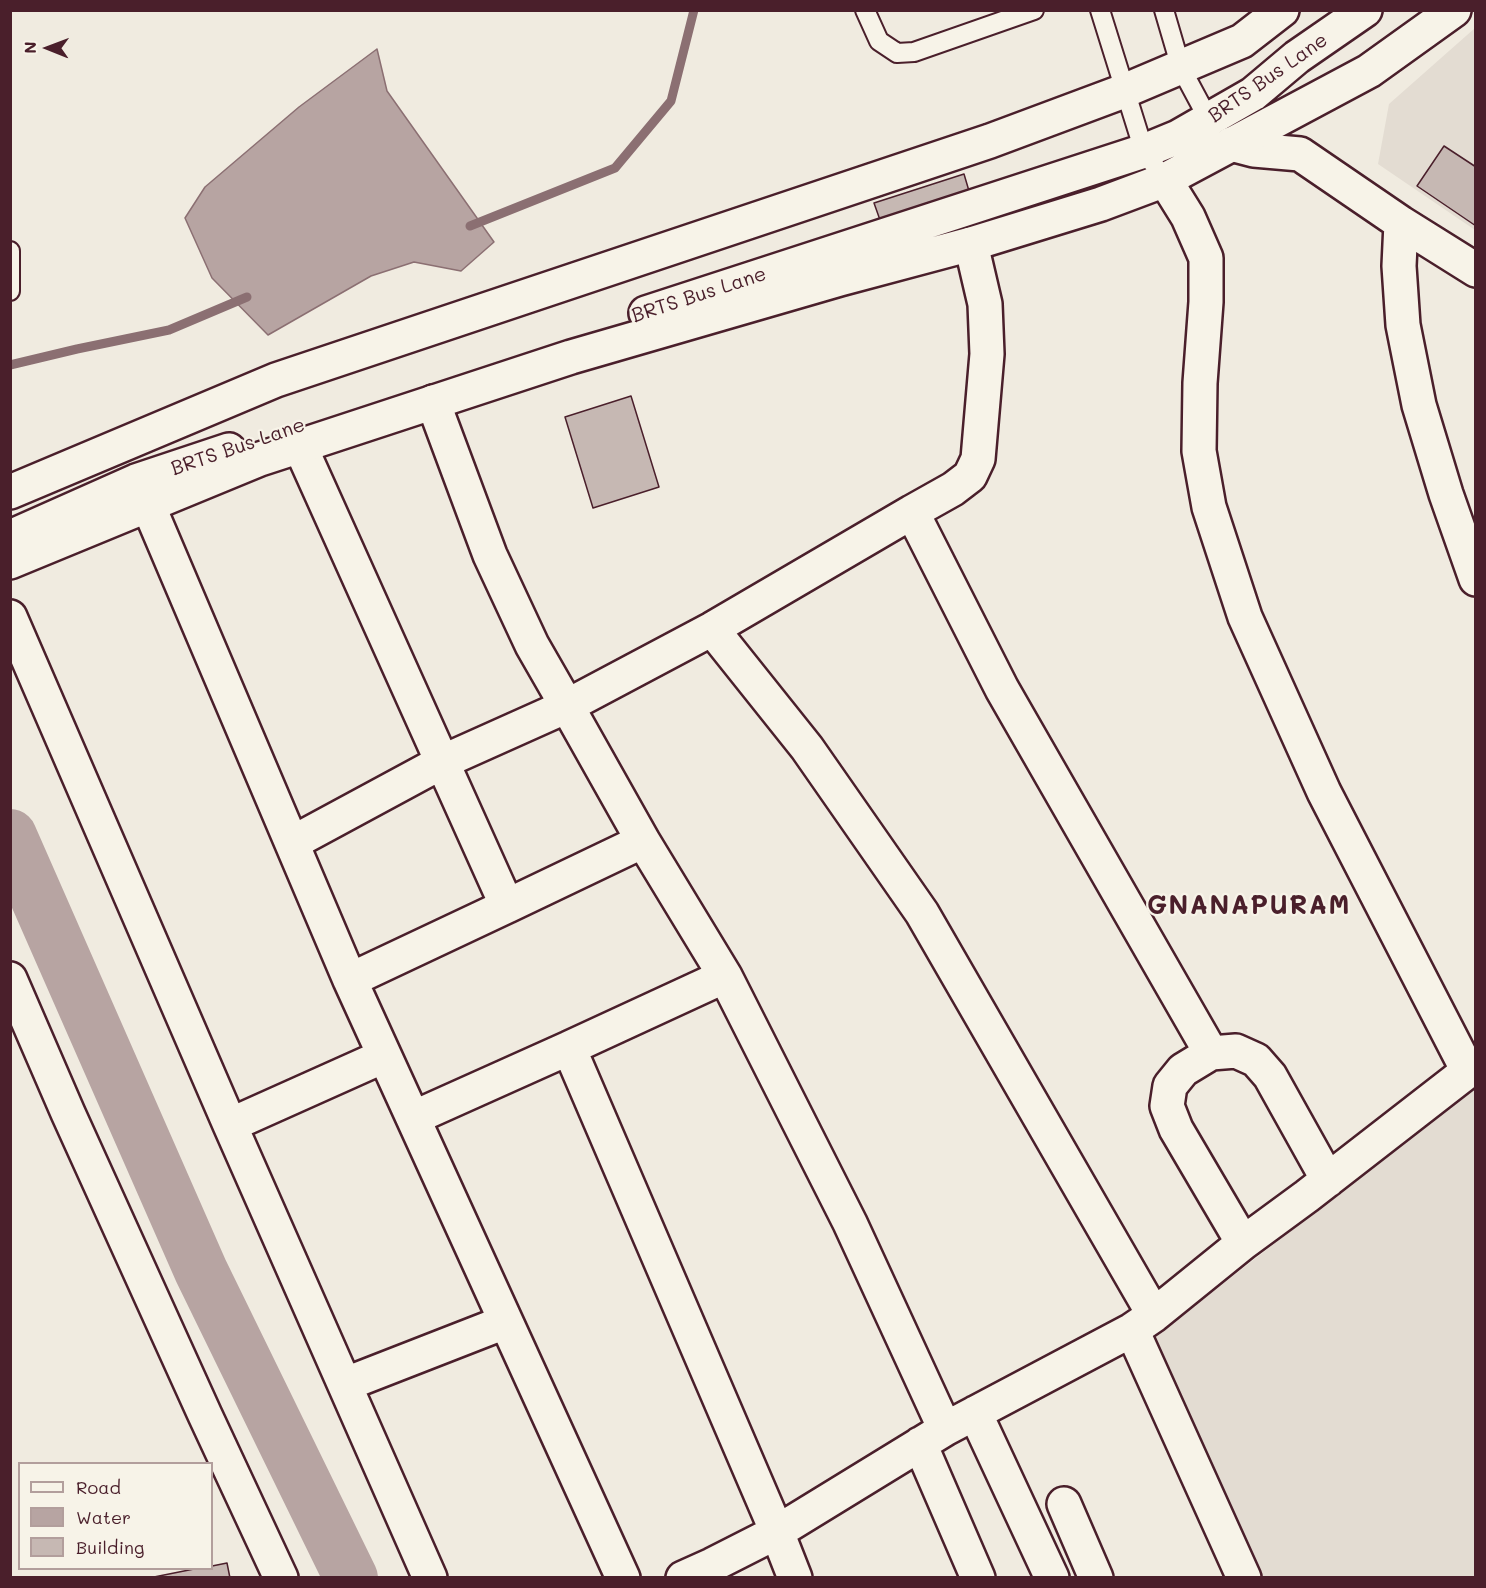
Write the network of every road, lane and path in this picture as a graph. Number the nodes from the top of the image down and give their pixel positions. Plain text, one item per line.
1 (865, 10) edge
2 (1034, 10) edge
3 (1100, 10) edge
4 (1164, 10) edge
5 (1282, 10) edge
6 (1365, 10) edge
7 (1454, 10) edge
8 (1181, 68) junction
9 (1124, 91) junction
10 (1208, 122) junction
11 (1231, 144) junction
12 (1144, 151) junction
13 (1165, 180) junction
14 (1401, 223) junction
15 (970, 244) junction
16 (10, 251) edge
17 (1476, 270) edge
18 (10, 291) edge
19 (433, 402) junction
20 (300, 446) junction
21 (10, 492) edge
22 (148, 505) junction
23 (912, 512) junction
24 (10, 537) edge
25 (10, 562) edge
26 (1476, 579) edge
27 (10, 617) edge
28 (712, 629) junction
29 (567, 706) junction
30 (442, 762) junction
31 (643, 841) junction
32 (292, 843) junction
33 (507, 906) junction
34 (725, 976) junction
35 (10, 979) edge
36 (350, 980) junction
37 (569, 1048) junction
38 (1211, 1053) junction
39 (384, 1056) junction
40 (1472, 1069) edge
41 (413, 1118) junction
42 (230, 1125) junction
43 (1328, 1180) junction
44 (1244, 1243) junction
45 (505, 1322) junction
46 (1143, 1322) junction
47 (346, 1384) junction
48 (975, 1413) junction
49 (933, 1436) junction
50 (1064, 1504) dead end
51 (777, 1532) junction
52 (281, 1578) edge
53 (430, 1578) edge
54 (622, 1578) edge
55 (683, 1578) edge
56 (795, 1578) edge
57 (978, 1578) edge
58 (1052, 1578) edge
59 (1096, 1578) edge
60 (1244, 1578) edge

1 - 2 lane
3 - 9 lane
4 - 8 lane
5 - 8 street
6 - 10 street, BRTS Bus Lane
7 - 11 street
8 - 9 street
8 - 10 lane
9 - 12 lane
9 - 21 street
10 - 11 lane
10 - 12 street, BRTS Bus Lane
11 - 13 street
11 - 14 street
12 - 13 lane
12 - 24 street, BRTS Bus Lane
13 - 15 street
13 - 40 street
14 - 17 street
14 - 26 street
15 - 19 street
15 - 23 street
16 - 18 lane
19 - 20 street
19 - 29 street
20 - 22 street
20 - 30 street
22 - 25 street
22 - 32 street
23 - 28 street
23 - 38 street
27 - 42 street
28 - 29 street
28 - 46 street
29 - 30 street
29 - 31 street
30 - 32 street
30 - 33 street
31 - 33 street
31 - 34 street
32 - 36 street
33 - 36 street
34 - 37 street
34 - 49 street
35 - 52 street
36 - 39 street
37 - 41 street
37 - 51 street
38 - 43 street
38 - 44 street
39 - 41 street
39 - 42 street
40 - 43 street
41 - 45 street
42 - 47 street
43 - 44 street
44 - 46 street
45 - 47 street
45 - 54 street
46 - 48 street
46 - 60 street
47 - 53 street
48 - 49 street
48 - 58 street
49 - 51 street
49 - 57 street
50 - 59 street
51 - 55 street
51 - 56 street

